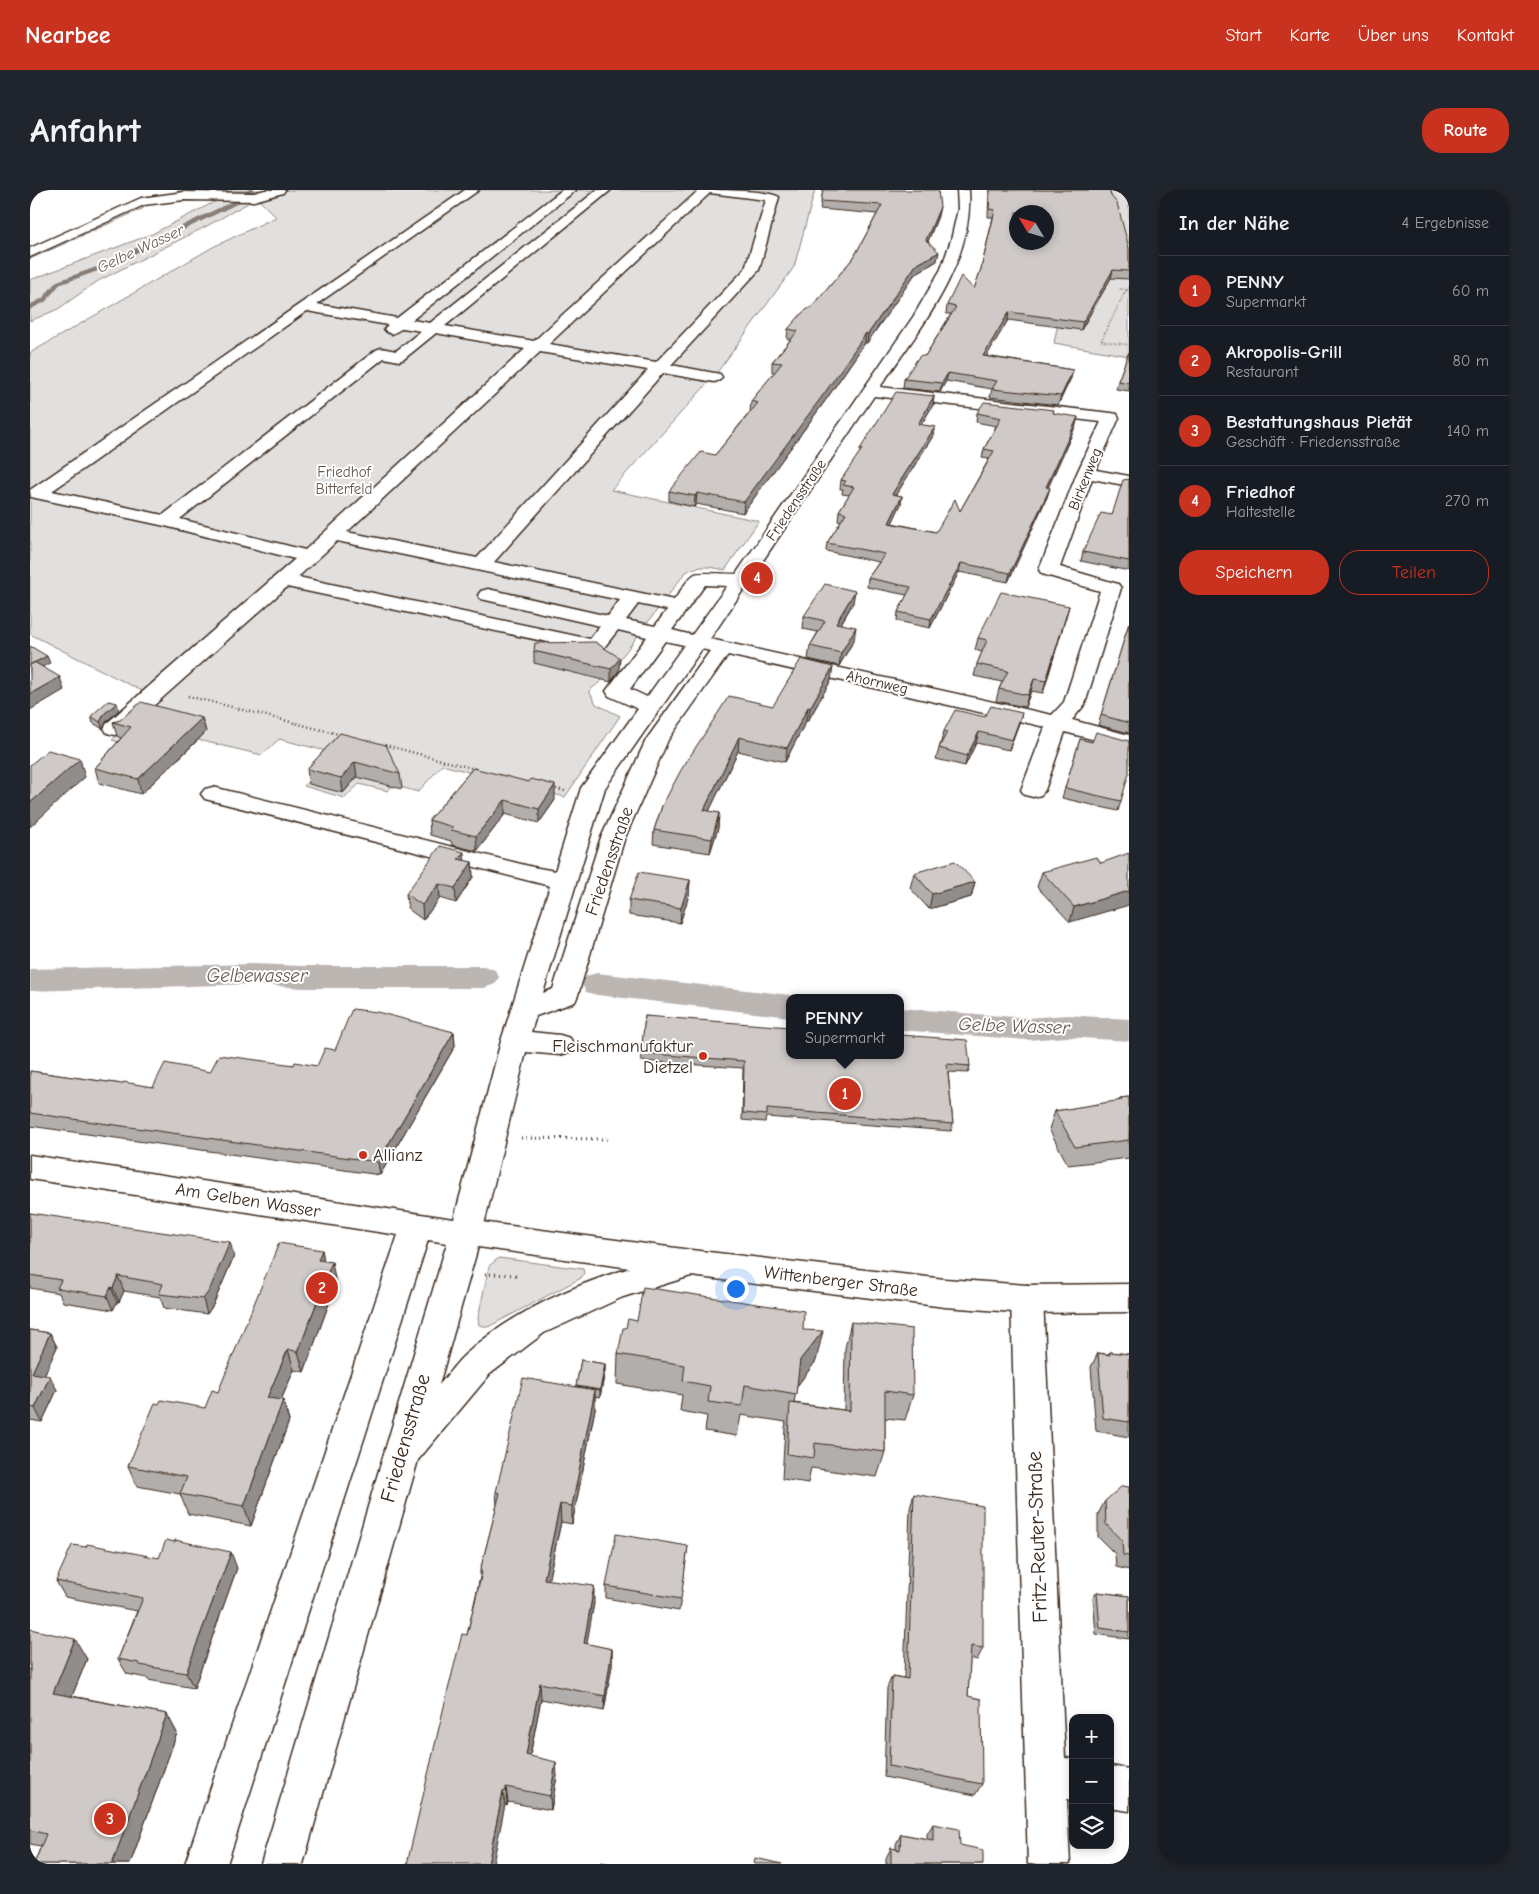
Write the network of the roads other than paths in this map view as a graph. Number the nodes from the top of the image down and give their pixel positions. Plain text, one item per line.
1 (279, 190) edge
2 (473, 190) edge
3 (570, 190) edge
4 (605, 190) edge
5 (706, 190) edge
6 (713, 190) edge
7 (963, 190) edge
8 (30, 253) edge
9 (304, 306) junction
10 (401, 322) junction
11 (433, 327) junction
12 (538, 345) junction
13 (381, 353) junction
14 (660, 367) junction
15 (714, 377) dead end
16 (870, 391) junction
17 (1086, 474) junction
18 (1129, 481) edge
19 (166, 521) junction
20 (332, 535) junction
21 (309, 557) junction
22 (481, 565) junction
23 (508, 571) junction
24 (742, 579) junction
25 (283, 580) junction
26 (1120, 588) edge
27 (488, 595) junction
28 (633, 597) junction
29 (679, 607) junction
30 (467, 619) junction
31 (613, 623) junction
32 (659, 633) junction
33 (697, 642) junction
34 (595, 646) junction
35 (723, 648) junction
36 (627, 655) junction
37 (651, 707) junction
38 (1057, 723) junction
39 (114, 728) edge
40 (1129, 742) edge
41 (1033, 790) dead end
42 (213, 794) dead end
43 (564, 880) junction
44 (525, 1010) junction
45 (515, 1041) junction
46 (560, 1045) dead end
47 (30, 1167) edge
48 (417, 1225) junction
49 (466, 1233) junction
50 (691, 1263) junction
51 (1129, 1298) edge
52 (1027, 1299) junction
53 (400, 1455) junction
54 (1059, 1777) edge
55 (1114, 1788) edge
56 (1129, 1790) edge
57 (206, 1864) edge
58 (282, 1864) edge
59 (1049, 1864) edge

1 - 8 street
2 - 9 street
3 - 10 street
4 - 11 street
5 - 12 street
6 - 14 street
7 - 16 street, Friedensstraße
9 - 10 street
9 - 19 street
10 - 11 street
10 - 13 street
11 - 12 street
11 - 13 street
12 - 14 street
12 - 20 street
13 - 19 street
14 - 15 street
14 - 22 street
16 - 17 street, Birkenweg
16 - 24 street, Friedensstraße
17 - 18 street
17 - 26 street, Birkenweg
19 - 21 street
20 - 21 street
20 - 22 street
21 - 25 street
22 - 23 street
23 - 27 street
23 - 28 street
24 - 29 street
24 - 33 street, Friedensstraße
25 - 30 street
25 - 39 street
26 - 38 street, Birkenweg
27 - 30 street
27 - 31 street, Ahornweg
28 - 29 street
28 - 31 street
29 - 32 street
30 - 34 street
31 - 32 street, Ahornweg
31 - 34 street
32 - 33 street, Ahornweg
32 - 36 street
33 - 35 street, Ahornweg
33 - 37 street, Friedensstraße
34 - 36 street
35 - 38 street, Ahornweg
35 - 44 street, Friedensstraße
36 - 37 street
37 - 43 street, Friedensstraße
38 - 40 street, Ahornweg
38 - 41 street
42 - 43 street, Friedensstraße
43 - 44 street, Friedensstraße
44 - 45 street, Friedensstraße
45 - 46 street
45 - 49 street, Friedensstraße
47 - 48 street, Am Gelben Wasser
48 - 49 street, Am Gelben Wasser
48 - 57 street
49 - 50 street, Wittenberger Straße
49 - 53 street, Friedensstraße
50 - 52 street, Wittenberger Straße
50 - 53 street
51 - 52 street, Wittenberger Straße
52 - 54 street, Fritz-Reuter-Straße
53 - 58 street, Friedensstraße
54 - 59 street, Fritz-Reuter-Straße
55 - 56 street

